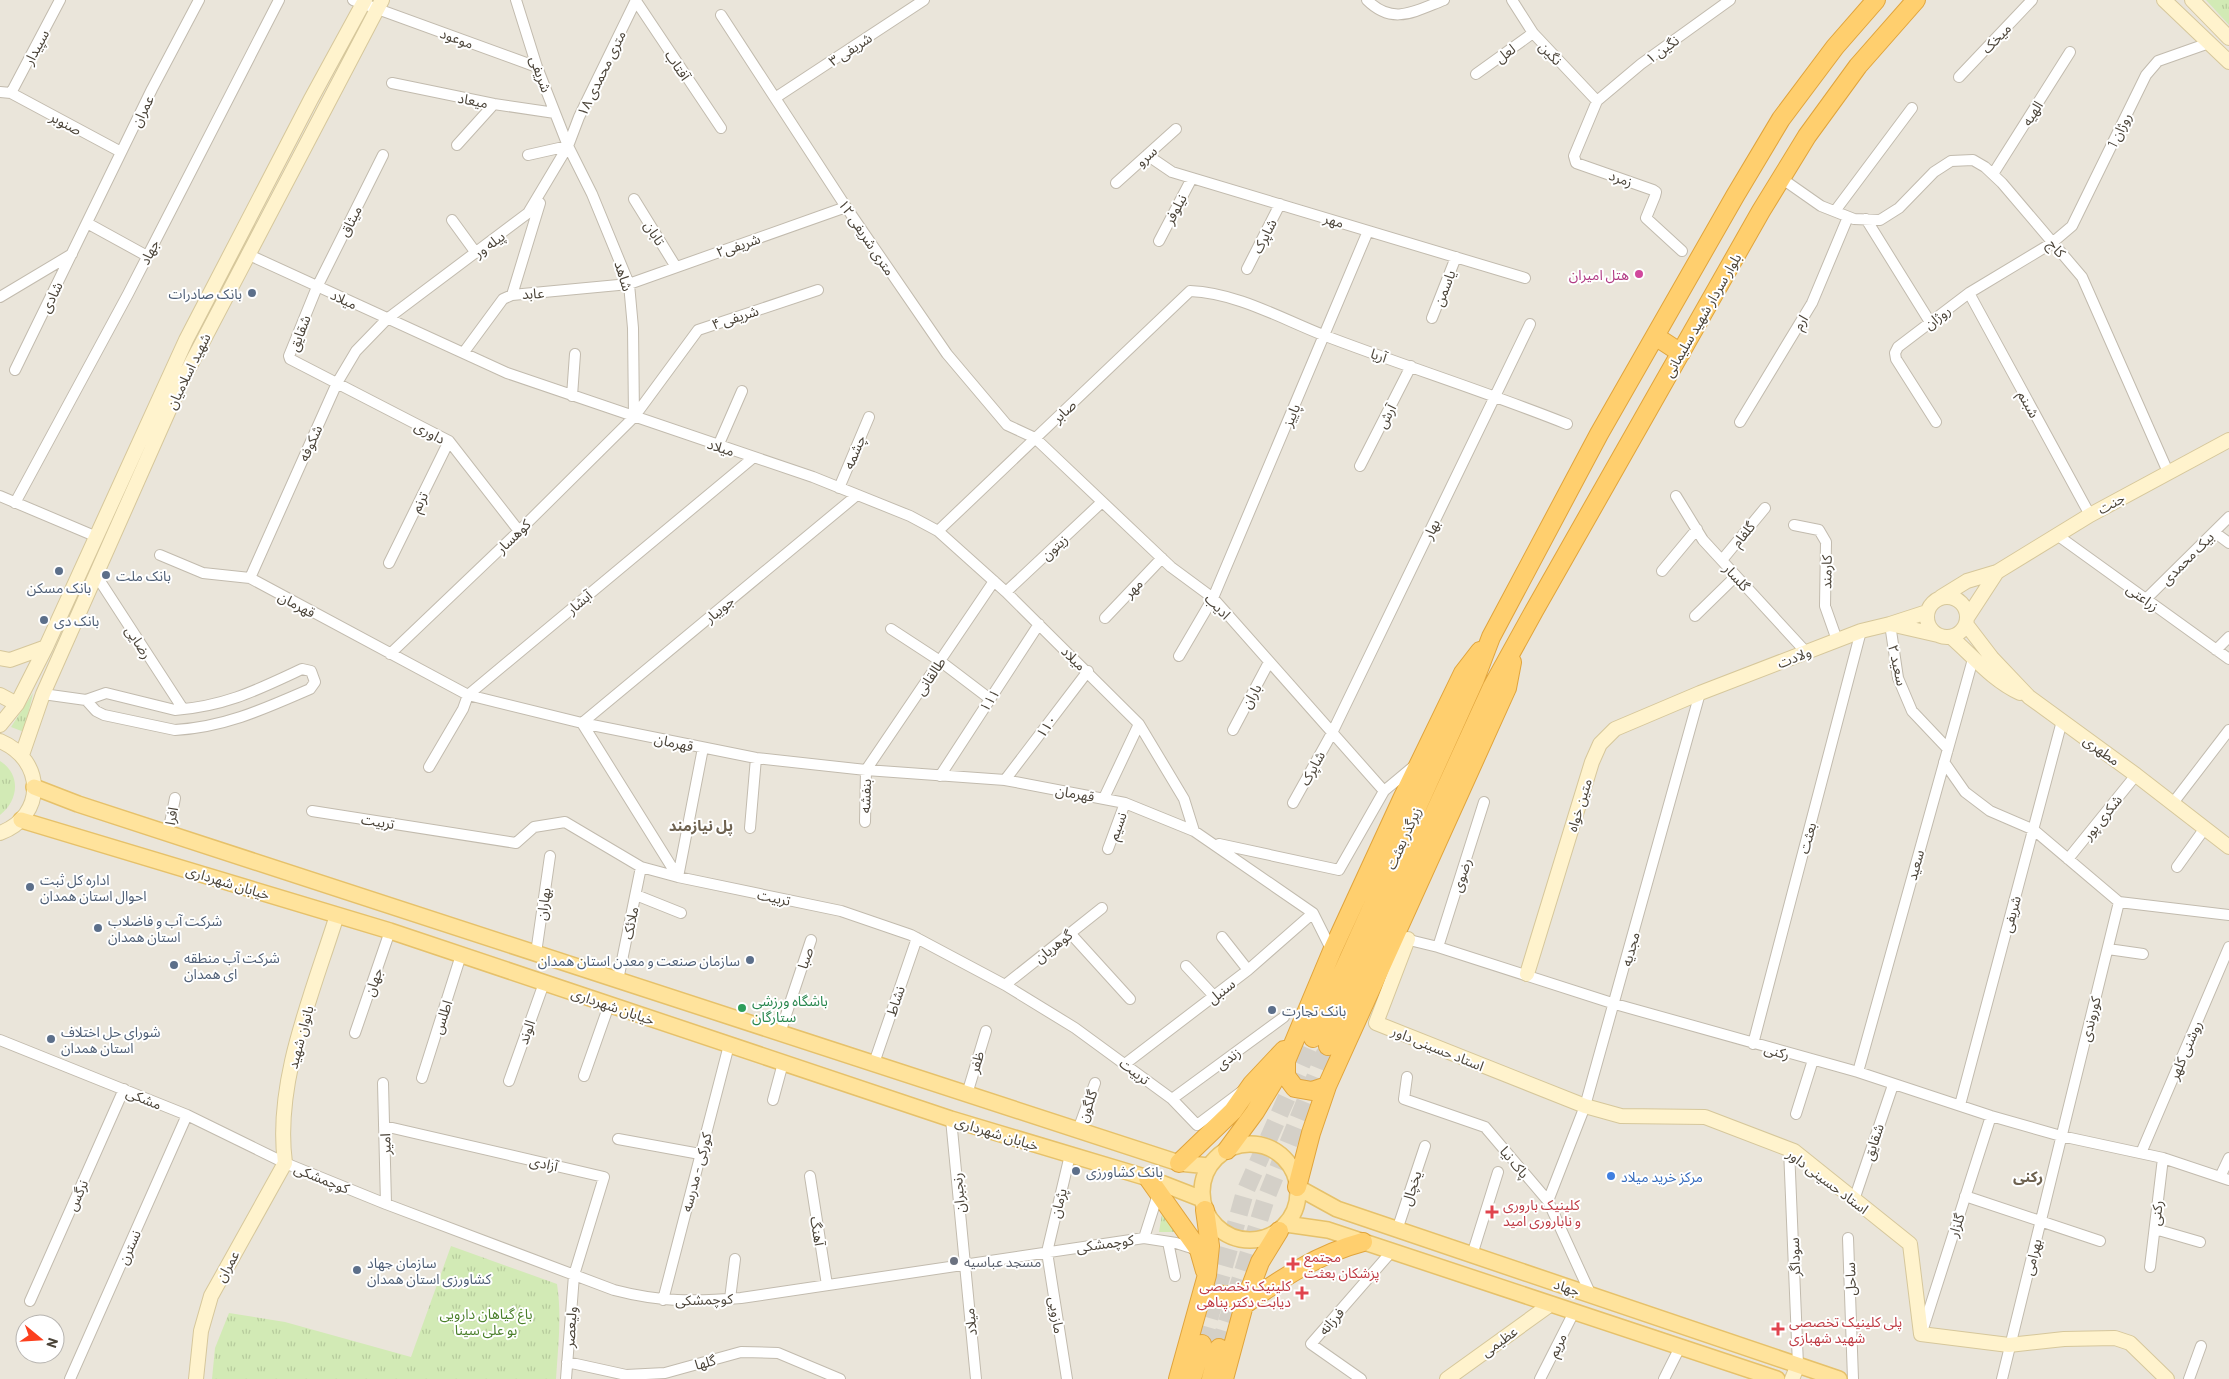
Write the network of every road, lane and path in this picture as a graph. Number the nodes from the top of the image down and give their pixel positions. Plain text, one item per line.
1 (60, 0) edge
2 (199, 0) edge
3 (279, 0) edge
4 (516, 0) edge
5 (924, 0) edge
6 (1368, 0) edge
7 (1444, 0) edge
8 (1512, 0) edge
9 (1730, 0) edge
10 (1876, 0) edge
11 (1916, 0) edge
12 (2032, 0) edge
13 (2164, 0) edge
14 (2192, 0) edge
15 (360, 1) edge
16 (636, 1) edge
17 (380, 4) edge
18 (721, 15) dead end
19 (1533, 33) junction
20 (2229, 38) edge
21 (2209, 43) junction
22 (2070, 52) dead end
23 (2229, 62) edge
24 (537, 67) junction
25 (1476, 74) dead end
26 (1960, 77) dead end
27 (392, 83) dead end
28 (0, 92) edge
29 (11, 93) junction
30 (775, 98) junction
31 (1597, 101) junction
32 (494, 104) junction
33 (1912, 108) dead end
34 (555, 113) junction
35 (721, 128) dead end
36 (1176, 129) dead end
37 (457, 145) dead end
38 (568, 146) junction
39 (121, 152) junction
40 (383, 155) dead end
41 (528, 155) dead end
42 (1147, 155) junction
43 (1993, 174) junction
44 (1192, 178) junction
45 (1781, 178) junction
46 (1116, 183) dead end
47 (544, 188) junction
48 (634, 199) dead end
49 (1280, 204) junction
50 (846, 207) junction
51 (1835, 211) junction
52 (1848, 217) junction
53 (1866, 219) junction
54 (452, 220) dead end
55 (87, 223) junction
56 (1368, 231) junction
57 (1158, 241) dead end
58 (2052, 243) junction
59 (1682, 251) dead end
60 (476, 253) junction
61 (72, 254) junction
62 (247, 254) junction
63 (147, 256) junction
64 (1456, 257) junction
65 (676, 267) junction
66 (1248, 269) dead end
67 (1525, 278) dead end
68 (629, 284) junction
69 (317, 287) junction
70 (818, 290) dead end
71 (1190, 291) joint
72 (1968, 293) junction
73 (512, 295) junction
74 (0, 297) edge
75 (1432, 318) dead end
76 (387, 319) junction
77 (1930, 322) junction
78 (1530, 324) dead end
79 (1324, 335) junction
80 (1655, 336) junction
81 (464, 352) junction
82 (1680, 353) junction
83 (575, 354) dead end
84 (1411, 366) junction
85 (15, 370) dead end
86 (336, 383) junction
87 (742, 392) dead end
88 (572, 396) junction
89 (1495, 396) junction
90 (634, 417) junction
91 (869, 417) dead end
92 (1740, 422) dead end
93 (1936, 422) dead end
94 (1567, 424) dead end
95 (1035, 438) junction
96 (2229, 440) edge
97 (449, 441) junction
98 (718, 446) junction
99 (754, 457) junction
100 (1360, 466) dead end
101 (2168, 472) junction
102 (839, 488) junction
103 (856, 495) junction
104 (0, 496) edge
105 (1676, 496) dead end
106 (15, 502) junction
107 (1102, 502) junction
108 (1765, 508) dead end
109 (2090, 515) junction
110 (2229, 517) edge
111 (1794, 524) dead end
112 (1696, 529) junction
113 (519, 531) junction
114 (938, 531) junction
115 (2214, 532) junction
116 (2057, 535) junction
117 (97, 537) junction
118 (2229, 543) edge
119 (160, 555) dead end
120 (1162, 558) junction
121 (1722, 560) junction
122 (389, 564) dead end
123 (1662, 571) dead end
124 (1996, 572) junction
125 (96, 575) junction
126 (1736, 576) junction
127 (250, 578) junction
128 (994, 581) junction
129 (1006, 592) junction
130 (1941, 597) junction
131 (1213, 598) junction
132 (2146, 599) junction
133 (1927, 612) junction
134 (1695, 616) dead end
135 (1104, 618) dead end
136 (1967, 621) junction
137 (1039, 624) junction
138 (1890, 624) junction
139 (891, 629) dead end
140 (1861, 631) junction
141 (1944, 636) junction
142 (1491, 637) junction
143 (2229, 637) edge
144 (1837, 640) junction
145 (46, 647) junction
146 (1514, 649) junction
147 (2216, 650) junction
148 (1806, 652) junction
149 (390, 654) junction
150 (1179, 656) dead end
151 (0, 658) edge
152 (1973, 659) junction
153 (2229, 659) edge
154 (940, 661) junction
155 (1269, 662) junction
156 (1088, 671) junction
157 (1700, 693) junction
158 (43, 694) junction
159 (0, 695) edge
160 (468, 695) junction
161 (2029, 698) junction
162 (990, 699) junction
163 (86, 700) junction
164 (18, 704) junction
165 (182, 709) junction
166 (2062, 721) junction
167 (582, 723) junction
168 (1139, 724) junction
169 (0, 725) edge
170 (1233, 730) dead end
171 (2229, 730) edge
172 (1332, 733) junction
173 (0, 741) edge
174 (703, 748) junction
175 (1948, 749) junction
176 (22, 755) junction
177 (756, 758) junction
178 (1420, 761) junction
179 (1944, 762) junction
180 (428, 767) dead end
181 (866, 770) junction
182 (2136, 775) junction
183 (940, 776) junction
184 (1005, 780) junction
185 (34, 787) junction
186 (1384, 791) junction
187 (175, 798) dead end
188 (1104, 798) junction
189 (1293, 802) dead end
190 (1484, 802) dead end
191 (1125, 803) junction
192 (2173, 803) junction
193 (312, 811) dead end
194 (21, 820) junction
195 (865, 822) dead end
196 (750, 828) dead end
197 (2205, 828) junction
198 (2034, 830) junction
199 (1194, 831) junction
200 (0, 833) edge
201 (168, 833) junction
202 (1213, 843) junction
203 (2229, 847) edge
204 (1108, 848) dead end
205 (550, 856) dead end
206 (2068, 859) junction
207 (641, 867) junction
208 (2177, 867) dead end
209 (678, 877) junction
210 (636, 895) junction
211 (2119, 902) junction
212 (1102, 908) dead end
213 (681, 913) dead end
214 (1312, 913) junction
215 (337, 915) junction
216 (2229, 915) edge
217 (390, 931) junction
218 (1070, 933) junction
219 (1222, 937) dead end
220 (1400, 937) junction
221 (916, 938) junction
222 (811, 940) dead end
223 (1438, 947) junction
224 (2229, 947) edge
225 (2108, 949) junction
226 (1332, 951) junction
227 (536, 953) junction
228 (2143, 954) dead end
229 (461, 955) junction
230 (1186, 966) dead end
231 (1248, 970) junction
232 (1527, 974) junction
233 (618, 980) junction
234 (544, 983) junction
235 (1005, 985) junction
236 (1214, 996) junction
237 (1130, 999) dead end
238 (1615, 1004) junction
239 (609, 1005) junction
240 (1284, 1017) dead end
241 (986, 1031) dead end
242 (355, 1033) dead end
243 (780, 1033) junction
244 (0, 1040) edge
245 (1293, 1040) junction
246 (1753, 1044) junction
247 (729, 1045) junction
248 (1814, 1060) junction
249 (1286, 1061) junction
250 (783, 1063) junction
251 (874, 1063) junction
252 (1125, 1064) junction
253 (1858, 1072) junction
254 (584, 1076) dead end
255 (1407, 1077) dead end
256 (422, 1078) dead end
257 (509, 1081) dead end
258 (383, 1083) dead end
259 (1095, 1083) dead end
260 (1252, 1084) junction
261 (1893, 1085) junction
262 (1327, 1086) junction
263 (124, 1089) junction
264 (967, 1094) junction
265 (1172, 1099) junction
266 (773, 1100) dead end
267 (1960, 1105) junction
268 (1586, 1106) junction
269 (1796, 1114) dead end
270 (187, 1115) junction
271 (1991, 1116) junction
272 (951, 1119) junction
273 (384, 1126) junction
274 (1078, 1130) junction
275 (2061, 1136) junction
276 (618, 1140) dead end
277 (1425, 1146) dead end
278 (1789, 1149) junction
279 (1227, 1150) junction
280 (2141, 1153) junction
281 (700, 1154) junction
282 (1070, 1155) junction
283 (2163, 1158) junction
284 (2229, 1158) edge
285 (286, 1163) junction
286 (1179, 1163) junction
287 (1209, 1166) junction
288 (1498, 1172) dead end
289 (810, 1176) dead end
290 (2225, 1178) edge
291 (1153, 1184) junction
292 (1297, 1187) junction
293 (1965, 1196) junction
294 (1854, 1200) junction
295 (1548, 1201) junction
296 (386, 1204) junction
297 (1204, 1204) junction
298 (2041, 1222) junction
299 (1282, 1227) junction
300 (2155, 1229) junction
301 (1398, 1230) junction
302 (1144, 1238) junction
303 (1848, 1238) dead end
304 (2100, 1241) dead end
305 (1168, 1242) junction
306 (1363, 1242) junction
307 (2200, 1242) dead end
308 (1199, 1250) junction
309 (1392, 1251) junction
310 (1047, 1252) junction
311 (1472, 1255) junction
312 (735, 1259) dead end
313 (964, 1266) junction
314 (2150, 1267) dead end
315 (574, 1274) junction
316 (1207, 1275) junction
317 (1174, 1276) dead end
318 (827, 1285) junction
319 (1591, 1295) junction
320 (1202, 1298) junction
321 (730, 1299) junction
322 (30, 1300) dead end
323 (663, 1300) junction
324 (1551, 1304) junction
325 (1243, 1307) junction
326 (1574, 1312) junction
327 (1921, 1334) junction
328 (1202, 1344) tunnel mouth
329 (2009, 1345) junction
330 (2201, 1346) dead end
331 (1680, 1347) junction
332 (1219, 1348) tunnel mouth
333 (567, 1362) junction
334 (1795, 1372) edge
335 (70, 1379) edge
336 (196, 1379) edge
337 (566, 1379) edge
338 (840, 1379) edge
339 (976, 1379) edge
340 (1067, 1379) edge
341 (1178, 1379) edge
342 (1192, 1379) edge
343 (1210, 1379) edge
344 (1224, 1379) edge
345 (1361, 1379) edge
346 (1447, 1379) edge
347 (1540, 1379) edge
348 (1664, 1379) edge
349 (1777, 1379) edge
350 (1839, 1379) edge
351 (1854, 1379) edge
352 (2002, 1379) edge
353 (2167, 1379) edge
354 (2189, 1379) edge

1 - 29 street, سپیدار
2 - 39 street, عمران
3 - 63 street, جهاد
4 - 24 street, شریفی
5 - 30 street, شریفی ۳
6 - 7 street
8 - 19 street, نگین
9 - 31 street, نگین ۱
10 - 80 highway
11 - 45 highway, بلوار سردار شهید سلیمانی
12 - 26 street, میخک
13 - 21 street
14 - 20 street
15 - 17 street, موعود
15 - 117 street, شهید اسلامیان
16 - 35 street, آفتاب
16 - 38 street, ۱۸ متری محمدی
17 - 24 street, موعود
17 - 62 street, شهید اسلامیان
18 - 30 street, ۱۲ متری شریفی
19 - 25 street, لعل
19 - 31 street, نگین
21 - 23 street
21 - 58 street, روژان 1
22 - 43 street, الهیه
24 - 34 street, شریفی
27 - 32 street, میعاد
28 - 29 street
29 - 39 street, صنوبر
30 - 50 street, ۱۲ متری شریفی
31 - 59 street, زمرد
32 - 34 street, میعاد
32 - 37 street
33 - 51 street
34 - 38 street, شریفی
36 - 42 street, سرو
38 - 41 street
38 - 47 street, پیله ور
38 - 68 street, شاهد
39 - 55 street, عمران
40 - 69 street, میثاق
42 - 44 street, مهر
42 - 46 street, سرو
43 - 53 street, کاج
43 - 58 street, کاج
44 - 49 street, مهر
44 - 57 street, نیلوفر
45 - 51 street
45 - 82 highway, بلوار سردار شهید سلیمانی
47 - 60 street, پیله ور
47 - 73 street
48 - 65 street, تابان
49 - 56 street, مهر
49 - 66 street, شاپرک
50 - 65 street, شریفی۲
50 - 95 street, ۱۲ متری شریفی
51 - 52 street
52 - 53 street
52 - 92 street, ارم
53 - 77 street
54 - 60 street
55 - 61 street, شادی
55 - 63 street
56 - 64 street, مهر
56 - 79 street, پاییز
58 - 72 street, روژان
58 - 101 street, کاج
60 - 76 street, پیله ور
61 - 74 street
61 - 85 street, شادی
62 - 69 street, میلاد
62 - 125 street, شهید اسلامیان
63 - 106 street, جهاد
64 - 67 street, مهر
64 - 75 street, یاسمن
65 - 68 street, شریفی۲
68 - 73 street, عابد
68 - 90 street, شاهد
69 - 76 street, میلاد
69 - 86 street, شقایق
70 - 90 street, شریفی ۴
71 - 79 street, آریا
71 - 95 street, صابر
72 - 77 street, روژان
72 - 109 street, شبنم
73 - 81 street, عابد
76 - 81 street, میلاد
76 - 86 street, شکوفه
77 - 93 street, روژان
78 - 89 street, بهار
79 - 84 street, آریا
79 - 131 street, پاییز
80 - 82 highway
80 - 142 highway
81 - 88 street, میلاد
82 - 146 highway, بلوار سردار شهید سلیمانی
83 - 88 street
84 - 89 street, آریا
84 - 100 street, آرش
86 - 97 street, داوری
86 - 127 street, شکوفه
87 - 98 street
88 - 90 street, میلاد
89 - 94 street, آریا
89 - 172 street, بهار
90 - 98 street, میلاد
90 - 113 street, کوهسار
91 - 102 street, چشمه
95 - 107 street, ادیب
95 - 114 street, صابر
96 - 101 street, جنت
97 - 113 street, داوری
97 - 122 street, ترنم
98 - 99 street, میلاد
99 - 102 street, میلاد
99 - 160 street, آبشار
101 - 109 street, جنت
102 - 103 street, میلاد
103 - 114 street, میلاد
103 - 167 street, جویبار
104 - 106 street
105 - 112 street, گلسار
106 - 117 street
107 - 120 street, ادیب
107 - 129 street, زیتون
108 - 121 street, گلفام
109 - 116 street, جنت
110 - 115 street, بیک محمدی
111 - 144 street, کارمند
112 - 121 street, گلسار
112 - 123 street
113 - 149 street, کوهسار
114 - 128 street, میلاد
115 - 118 street
115 - 132 street, بیک محمدی
116 - 124 street, جنت
116 - 132 street, زراعتی
117 - 145 street, شهید اسلامیان
119 - 127 street, قهرمان
120 - 131 street, ادیب
120 - 135 street, مهر
121 - 126 street, گلسار
124 - 130 street, جنت
124 - 136 street, جنت
125 - 158 street, شهید اسلامیان
125 - 165 street, رضایی
126 - 134 street
126 - 148 street, گلسار
127 - 149 street, قهرمان
128 - 129 street, میلاد
128 - 154 street, طالقانی
129 - 137 street, میلاد
130 - 133 street
130 - 136 street
131 - 150 street
131 - 155 street, ادیب
132 - 147 street, زراعتی
133 - 138 street, ولادت
133 - 141 street
136 - 141 street
136 - 161 street, مطهری
137 - 156 street, میلاد
137 - 162 street, ۱۱۱
138 - 140 street, ولادت
138 - 141 street
138 - 175 street, سعید ۲
139 - 154 street
140 - 144 street, ولادت
140 - 246 street, بعثت
141 - 152 street, مطهری
142 - 146 highway, زیرگذر بعثت
142 - 178 highway
143 - 147 street
144 - 148 street, ولادت
145 - 151 street
145 - 164 street, شهید اسلامیان
146 - 220 highway
147 - 153 street, زراعتی
148 - 157 street, ولادت
149 - 160 street, قهرمان
152 - 161 street, مطهری
152 - 175 street, سعید
154 - 162 street
154 - 181 street, طالقانی
155 - 170 street, باران
155 - 172 street, ادیب
156 - 168 street, میلاد
156 - 184 street, ۱۱۰
157 - 232 street, متین خواه
157 - 238 street, مجدیه
158 - 163 street
158 - 176 street, شهید اسلامیان
159 - 164 street
160 - 167 street, قهرمان
160 - 180 street, آبشار
161 - 166 street, مطهری
162 - 183 street, ۱۱۱
163 - 165 street
163 - 165 street
164 - 169 street, شهید اسلامیان
166 - 182 street, مطهری
166 - 198 street, شریفی
167 - 174 street, قهرمان
167 - 209 street
168 - 188 street
168 - 199 street, میلاد
171 - 192 street
172 - 186 street, ادیب
172 - 189 street, شاپرک
173 - 176 street
174 - 177 street, قهرمان
174 - 209 street
175 - 179 street, سعید
176 - 185 street
177 - 181 street, قهرمان
177 - 196 street
178 - 186 street
178 - 226 highway
179 - 198 street
179 - 253 street, سعید
181 - 183 street, قهرمان
181 - 195 street, بنفشه
182 - 192 street, مطهری
182 - 206 street, شکری پور
183 - 184 street, قهرمان
184 - 188 street, قهرمان
185 - 194 street
185 - 201 main road, خیابان شهرداری
186 - 202 street
187 - 201 street, افرا
188 - 191 street, قهرمان
190 - 223 street, رضوی
191 - 199 street, قهرمان
191 - 204 street, نسیم
192 - 197 street, مطهری
193 - 207 street, تربیت
194 - 200 street
194 - 215 main road, خیابان شهرداری
197 - 203 street, مطهری
197 - 208 street
198 - 206 street
198 - 267 street, شریفی
199 - 202 street, قهرمان
201 - 227 main road, خیابان شهرداری
202 - 214 street, قهرمان
205 - 227 street, بهاران
206 - 211 street
207 - 209 street, تربیت
207 - 210 street, ملائک
209 - 221 street, تربیت
210 - 213 street
210 - 233 street, ملائک
211 - 216 street
211 - 225 street, کوروندی
212 - 218 street, گوهریان
214 - 226 street
214 - 231 street, سنبل
215 - 217 main road, خیابان شهرداری
215 - 285 street, بانوان شهید
217 - 229 main road, خیابان شهرداری
217 - 242 street, جهان
218 - 235 street, گوهریان
218 - 237 street
219 - 231 street
220 - 223 street, رکنی
220 - 262 highway
220 - 268 street, استاد حسینی داور
221 - 235 street, تربیت
221 - 251 street, نشاط
222 - 243 street, صبا
223 - 232 street, رکنی
224 - 280 street, روشنی کلهر
225 - 228 street
225 - 275 street, کوروندی
226 - 245 highway
227 - 233 main road, خیابان شهرداری
229 - 234 main road, خیابان شهرداری
229 - 256 street, اطلس
230 - 236 street
231 - 236 street, سنبل
232 - 238 street, رکنی
233 - 243 main road, خیابان شهرداری
234 - 239 main road, خیابان شهرداری
234 - 257 street, الوند
235 - 252 street, تربیت
236 - 252 street, سنبل
238 - 246 street, رکنی
238 - 268 street, مجدیه
239 - 247 main road, خیابان شهرداری
239 - 254 street
240 - 265 street, زندی
241 - 264 street, ظفر
243 - 251 main road, خیابان شهرداری
244 - 263 street, مشکی
245 - 249 highway
245 - 260 highway
246 - 248 street, رکنی
247 - 250 main road, خیابان شهرداری
247 - 281 street, کورکی - مدرسه
248 - 253 street, رکنی
248 - 269 street
249 - 262 highway
249 - 279 highway
250 - 266 street
250 - 272 main road, خیابان شهرداری
251 - 264 main road, خیابان شهرداری
252 - 265 street, تربیت
253 - 261 street, رکنی
255 - 295 street, پاک نیا
258 - 273 street, امیر
259 - 274 street, گلگون
260 - 265 street, تربیت
260 - 286 highway
261 - 267 street, رکنی
261 - 294 street, شقایق
262 - 292 highway
263 - 270 street, مشکی
263 - 322 street, نرگس
264 - 274 main road, خیابان شهرداری
267 - 271 street, رکنی
268 - 278 street, استاد حسینی داور
268 - 295 street, مجدیه
270 - 285 street, مشکی
270 - 335 street, نسترن
271 - 275 street, رکنی
271 - 293 street, گلزار
272 - 282 main road, خیابان شهرداری
272 - 313 street, رنجبران
273 - 296 street, امیر
273 - 315 street, آزادی
274 - 286 main road, خیابان شهرداری
275 - 280 street, رکنی
275 - 298 street, بهرامی
276 - 281 street
277 - 301 street, یخچال
278 - 294 street, استاد حسینی داور
278 - 334 street, سوداگر
279 - 287 main road
279 - 292 main road
280 - 283 street, رکنی
281 - 323 street, کورکی - مدرسه
282 - 291 main road, خیابان شهرداری
282 - 310 street, پژمان
283 - 290 street, رکنی
283 - 300 street, رکنی
284 - 290 street
285 - 296 street, کوچمشکی
285 - 336 street, عمران
286 - 287 main road, خیابان شهرداری
287 - 297 main road
288 - 311 street
289 - 318 street, آهنگ
291 - 297 main road, خیابان شهرداری
291 - 302 street
291 - 308 highway
292 - 299 main road
292 - 301 main road, جهاد
293 - 298 street
293 - 327 street, گلزار
294 - 327 street, استاد حسینی داور
295 - 319 street, پاک نیا
296 - 315 street, کوچمشکی
297 - 299 main road
297 - 316 highway
298 - 304 street
298 - 329 street, بهرامی
299 - 306 main road, جهاد
299 - 325 highway
300 - 307 street
300 - 314 street, رکنی
301 - 311 main road, جهاد
302 - 305 street, کوچمشکی
302 - 310 street, کوچمشکی
303 - 351 street, ساحل
305 - 308 street, کوچمشکی
305 - 317 street
306 - 309 main road, جهاد
306 - 325 highway
308 - 316 highway
309 - 324 main road, جهاد
309 - 345 street, فرزانه
310 - 313 street, کوچمشکی
310 - 340 street, مازویی
311 - 319 main road, جهاد
312 - 321 street
313 - 318 street, کوچمشکی
313 - 339 street, میلاد
315 - 323 street, کوچمشکی
315 - 333 street, ولیعصر
316 - 320 highway
318 - 321 street, کوچمشکی
319 - 334 main road, جهاد
320 - 325 highway
320 - 341 highway
321 - 323 street, کوچمشکی
324 - 326 main road, جهاد
324 - 346 street, عظیمی
325 - 344 highway
326 - 331 main road, جهاد
326 - 347 street, مریم
327 - 329 street
328 - 342 highway
329 - 352 street, بهرامی
329 - 353 street
330 - 354 street
331 - 348 street
331 - 349 main road, جهاد
332 - 343 highway
333 - 337 street, ولیعصر
333 - 338 street, گلها
334 - 350 main road, جهاد

